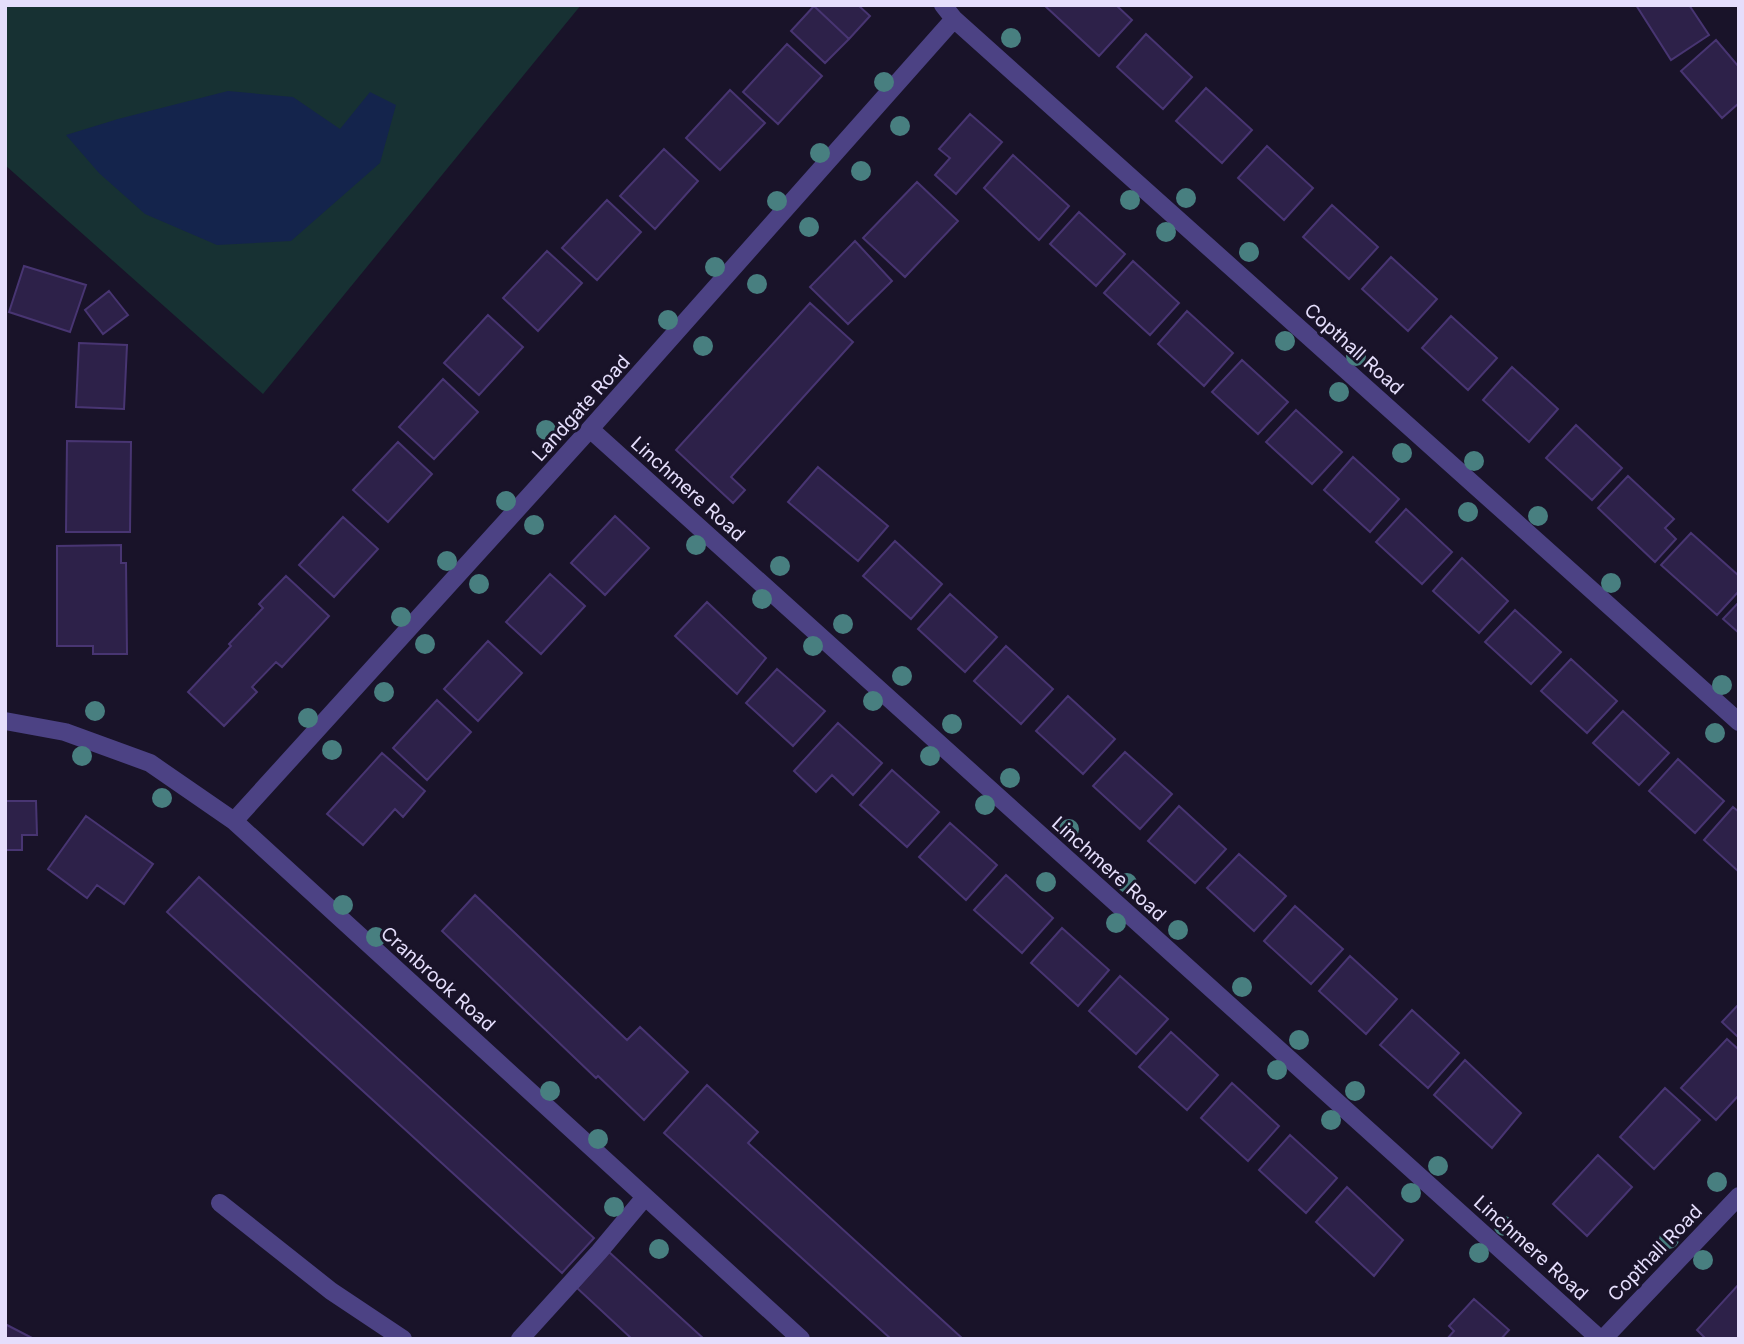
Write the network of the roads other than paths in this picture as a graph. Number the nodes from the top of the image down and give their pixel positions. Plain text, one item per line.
1 (943, 5) edge
2 (954, 19) junction
3 (590, 429) junction
4 (5, 721) edge
5 (1739, 722) edge
6 (234, 821) junction
7 (1739, 1196) edge
8 (646, 1197) junction
9 (220, 1203) dead end
10 (403, 1339) edge
11 (520, 1339) edge
12 (801, 1339) edge
13 (1601, 1339) edge

1 - 2 street, Copthall Road
2 - 3 street, Landgate Road
2 - 5 street, Copthall Road
3 - 6 street, Landgate Road
3 - 13 street, Linchmere Road
4 - 6 street, Cranbrook Road
6 - 8 street, Cranbrook Road
7 - 13 street, Copthall Road
8 - 11 street
8 - 12 street, Cranbrook Road
9 - 10 street

